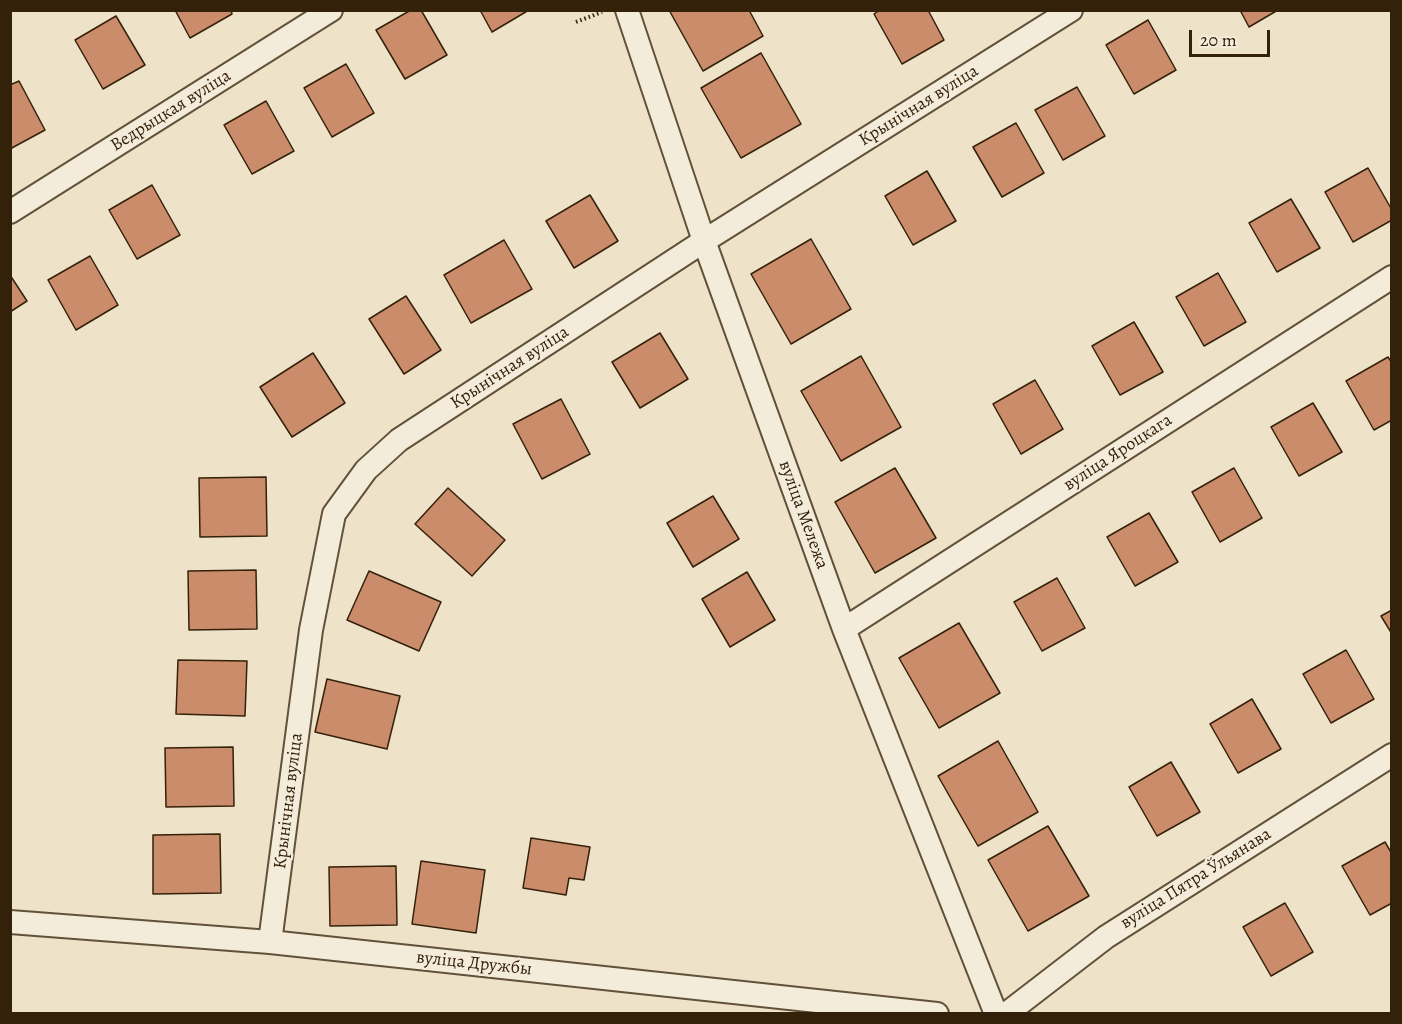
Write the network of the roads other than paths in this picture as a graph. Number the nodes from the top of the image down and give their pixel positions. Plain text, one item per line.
1 (331, 10) edge
2 (627, 10) edge
3 (1071, 10) edge
4 (10, 212) edge
5 (704, 241) junction
6 (1392, 278) edge
7 (844, 629) junction
8 (1392, 755) edge
9 (10, 922) edge
10 (270, 942) junction
11 (937, 1014) edge
12 (996, 1014) edge
13 (1006, 1014) edge

1 - 4 street, Ведрыцкая вуліца
2 - 5 street, вуліца Мележа
3 - 5 street, Крынічная вуліца
5 - 7 street, вуліца Мележа
5 - 10 street, Крынічная вуліца
6 - 7 street, вуліца Яроцкага
7 - 12 street, вуліца Мележа
8 - 13 street, вуліца Пятра Ўльянава
9 - 10 street, вуліца Дружбы
10 - 11 street, вуліца Дружбы

